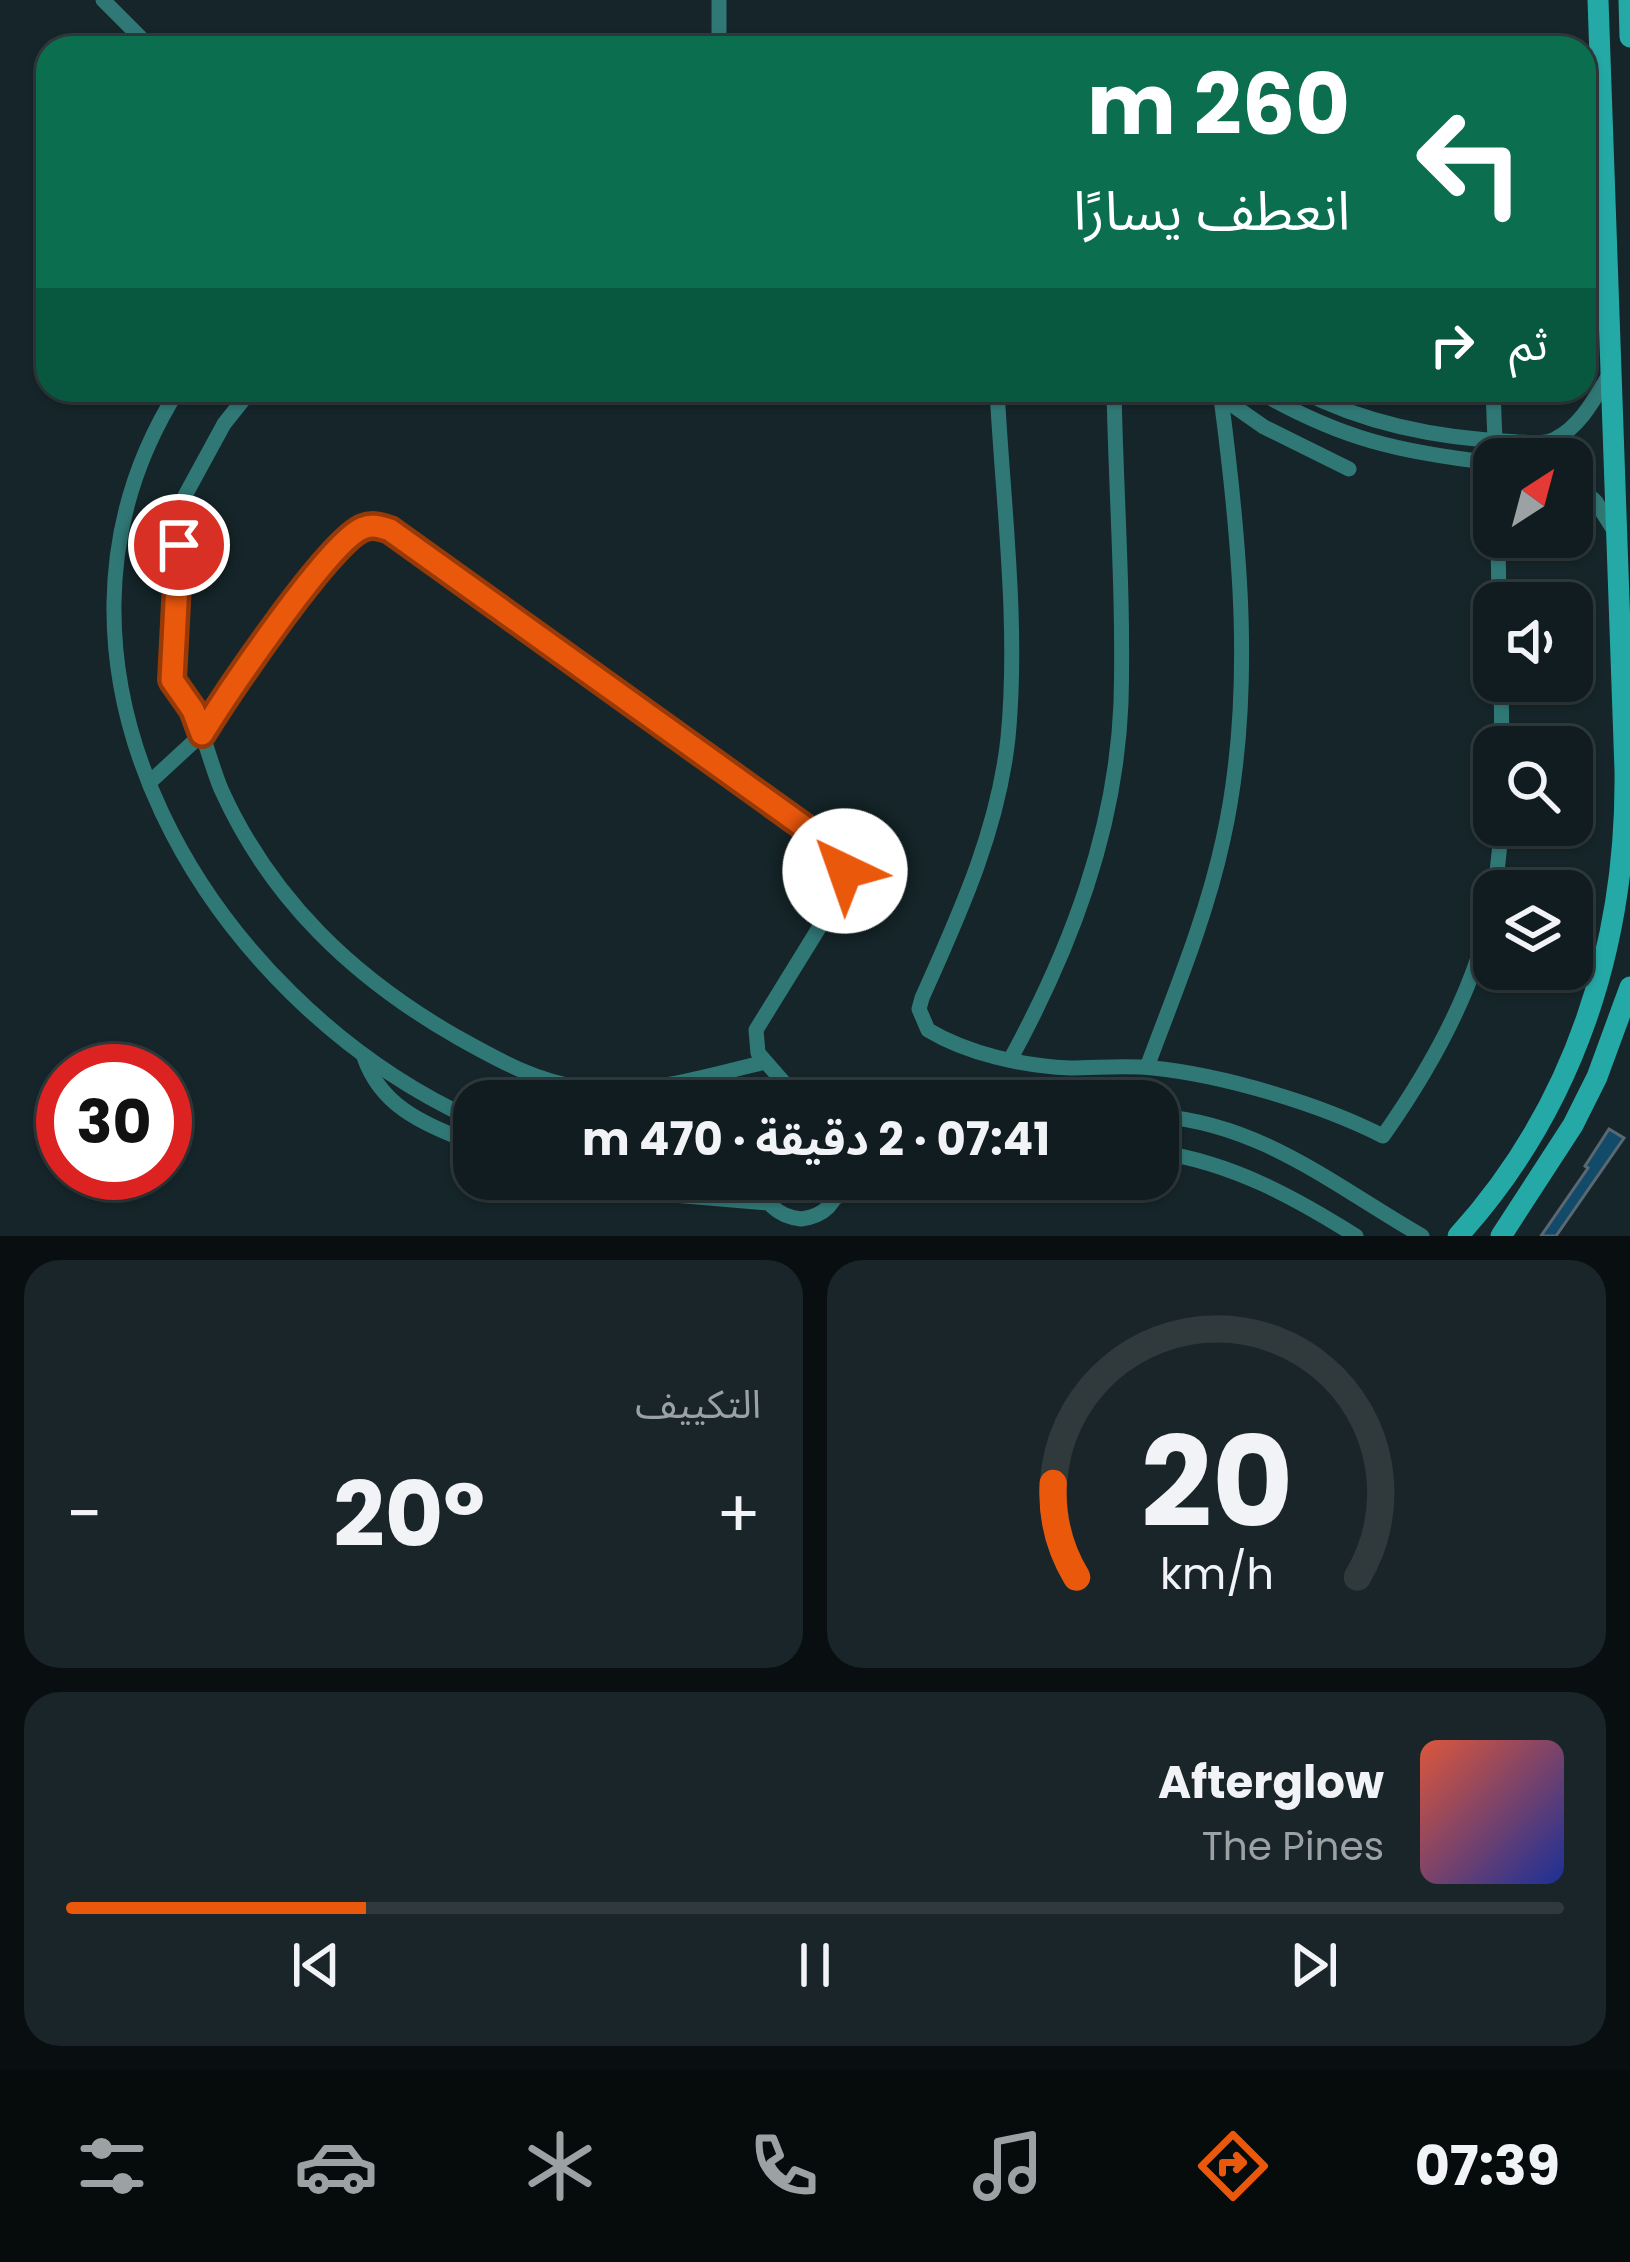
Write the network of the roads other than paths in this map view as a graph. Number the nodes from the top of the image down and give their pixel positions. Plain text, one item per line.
1 (103, 0) edge
2 (719, 0) edge
3 (1598, 0) edge
4 (1629, 0) edge
5 (139, 36) edge
6 (717, 36) edge
7 (1630, 37) edge
8 (1611, 373) junction
9 (1596, 397) edge
10 (172, 402) edge
11 (241, 402) edge
12 (998, 402) edge
13 (1114, 402) edge
14 (1217, 402) edge
15 (1228, 402) edge
16 (1276, 402) edge
17 (1324, 402) edge
18 (1493, 402) edge
19 (1593, 402) edge
20 (1475, 438) edge
21 (1495, 438) edge
22 (1559, 438) edge
23 (1473, 460) edge
24 (1349, 469) dead end
25 (1593, 499) edge
26 (1617, 535) junction
27 (202, 734) junction
28 (150, 782) junction
29 (1473, 966) edge
30 (1630, 987) edge
31 (364, 1057) junction
32 (1010, 1060) junction
33 (765, 1062) junction
34 (1148, 1067) junction
35 (780, 1080) edge
36 (453, 1108) edge
37 (1179, 1120) edge
38 (453, 1135) edge
39 (1179, 1157) edge
40 (733, 1200) edge
41 (767, 1200) edge
42 (833, 1200) edge
43 (768, 1203) junction
44 (1357, 1236) edge
45 (1422, 1236) edge
46 (1458, 1236) edge
47 (1501, 1236) edge

1 - 5 street
2 - 6 street
3 - 8 street
4 - 7 street
8 - 9 street
8 - 26 street
10 - 28 street
11 - 27 street
12 - 32 street
13 - 32 street
14 - 34 street
15 - 24 street
16 - 23 street
17 - 20 street
18 - 21 street
19 - 22 street
25 - 26 street
26 - 46 street
27 - 28 street
27 - 33 street
27 - 33 street
28 - 31 street
29 - 34 street
30 - 47 street
31 - 36 street
31 - 38 street
32 - 34 street
33 - 35 street
37 - 45 street
39 - 44 street
40 - 43 street
41 - 43 street
42 - 43 street

